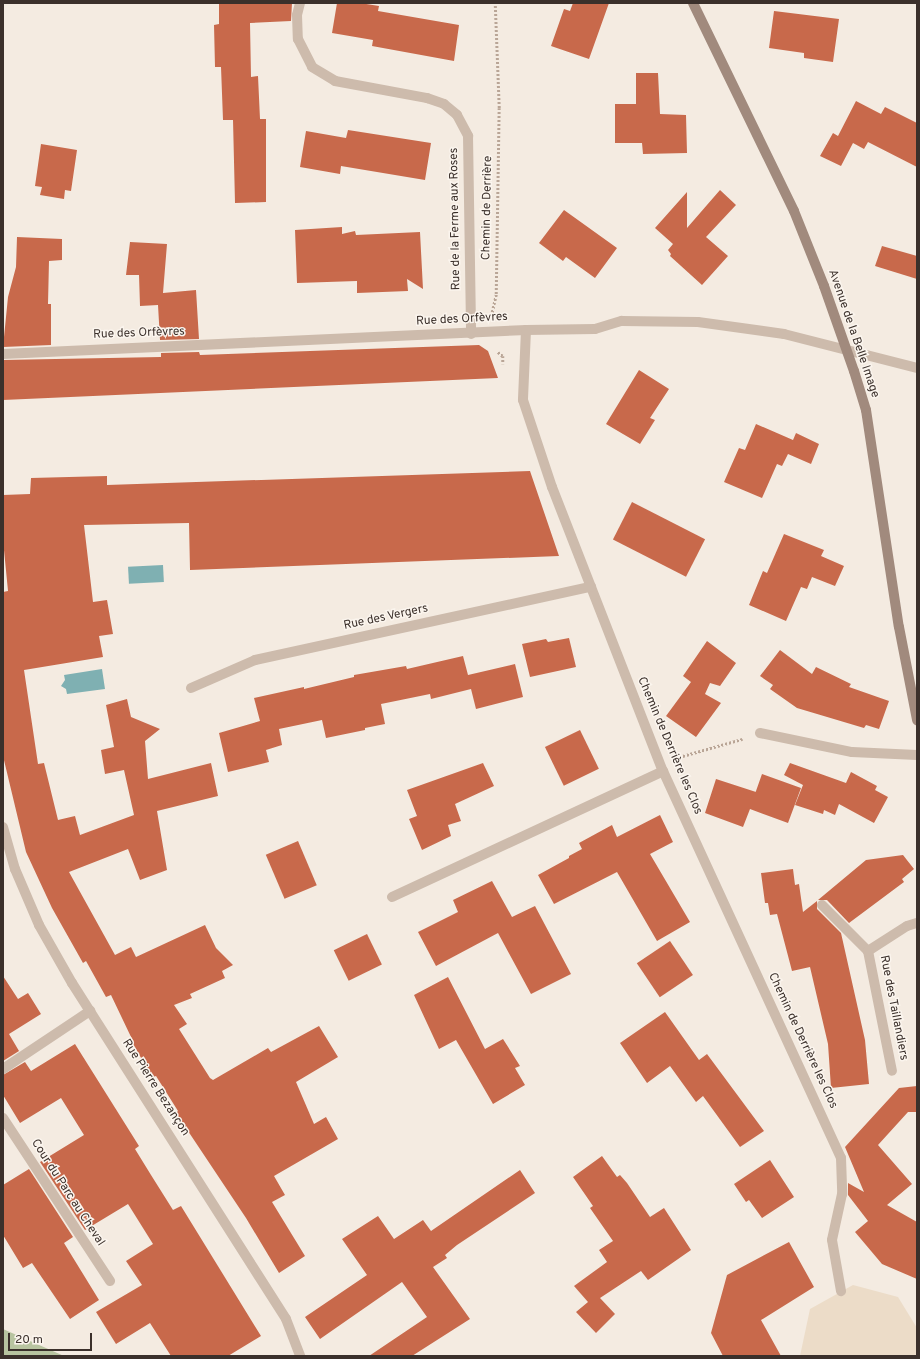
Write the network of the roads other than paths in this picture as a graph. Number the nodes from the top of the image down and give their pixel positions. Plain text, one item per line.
1 (300, 3) edge
2 (693, 3) edge
3 (526, 330) junction
4 (471, 334) junction
5 (846, 351) junction
6 (3, 354) edge
7 (917, 368) edge
8 (591, 586) junction
9 (191, 688) dead end
10 (917, 720) edge
11 (760, 733) road end
12 (917, 755) edge
13 (661, 767) junction
14 (3, 827) edge
15 (392, 897) dead end
16 (822, 905) dead end
17 (917, 923) edge
18 (868, 951) junction
19 (90, 1011) junction
20 (3, 1069) edge
21 (892, 1071) dead end
22 (3, 1118) edge
23 (110, 1281) dead end
24 (841, 1291) dead end
25 (300, 1356) edge

1 - 4 street, Rue de la Ferme aux Roses
2 - 5 street, Avenue de la Belle Image
3 - 4 street, Rue des Orfèvres
3 - 5 street, Rue des Orfèvres
3 - 8 street, Chemin de Derrière les Clos
4 - 6 street, Rue des Orfèvres
5 - 7 street, Rue des Orfèvres
5 - 10 street, Avenue de la Belle Image
8 - 9 street, Rue des Vergers
8 - 13 street, Chemin de Derrière les Clos
11 - 12 street
13 - 15 street
13 - 24 street, Chemin de Derrière les Clos
14 - 19 street, Rue Pierre Bezançon
16 - 18 street, Rue des Taillandiers
17 - 18 street, Rue des Taillandiers
18 - 21 street, Rue des Taillandiers
19 - 20 street
19 - 25 street, Rue Pierre Bezançon
22 - 23 street, Cour du Parc au Cheval

